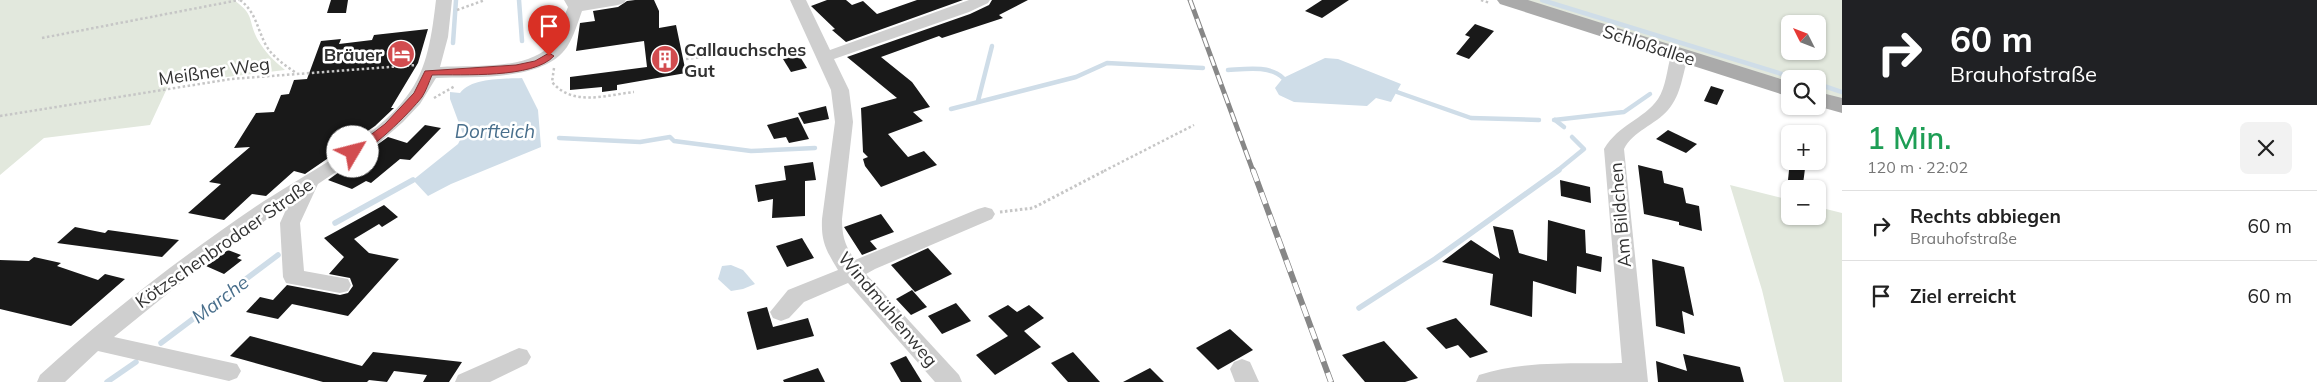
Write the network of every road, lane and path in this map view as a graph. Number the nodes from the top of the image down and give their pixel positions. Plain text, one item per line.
1 (240, 0) edge
2 (485, 0) edge
3 (618, 0) edge
4 (982, 0) edge
5 (1507, 0) edge
6 (803, 1) edge
7 (574, 4) edge
8 (450, 5) edge
9 (42, 38) dead end
10 (822, 51) junction
11 (1680, 55) junction
12 (686, 59) dead end
13 (430, 68) junction
14 (296, 73) junction
15 (552, 82) dead end
16 (459, 85) dead end
17 (1781, 87) edge
18 (634, 92) dead end
19 (1826, 101) edge
20 (1842, 106) edge
21 (404, 110) junction
22 (0, 116) edge
23 (1194, 125) dead end
24 (309, 183) junction
25 (264, 211) junction
26 (985, 214) joint
27 (290, 223) junction
28 (852, 273) junction
29 (340, 285) dead end
30 (781, 312) dead end
31 (92, 341) junction
32 (519, 357) dead end
33 (229, 371) dead end
34 (1635, 377) edge
35 (49, 382) edge
36 (467, 382) edge
37 (950, 382) edge
38 (1488, 382) edge

1 - 9 path
1 - 14 path
2 - 8 path
3 - 7 street
4 - 10 street
5 - 11 main road, Schloßallee
6 - 10 street, Windmühlenweg
7 - 13 street
8 - 13 street, Kötzschenbrodaer Straße
10 - 12 path
10 - 28 street, Windmühlenweg
11 - 17 main road, Schloßallee
11 - 34 street, Am Bildchen
13 - 14 path, Meißner Weg
13 - 21 street, Kötzschenbrodaer Straße
14 - 22 path, Meißner Weg
15 - 18 path
16 - 21 path
19 - 20 main road
21 - 24 street, Kötzschenbrodaer Straße
23 - 26 path
24 - 25 street, Kötzschenbrodaer Straße
24 - 27 street
25 - 27 street
25 - 31 street, Kötzschenbrodaer Straße
26 - 28 street
27 - 29 street
28 - 30 street
28 - 37 street, Windmühlenweg
31 - 33 street
31 - 35 street, Kötzschenbrodaer Straße
32 - 36 street
34 - 38 street, Am Bildchen

